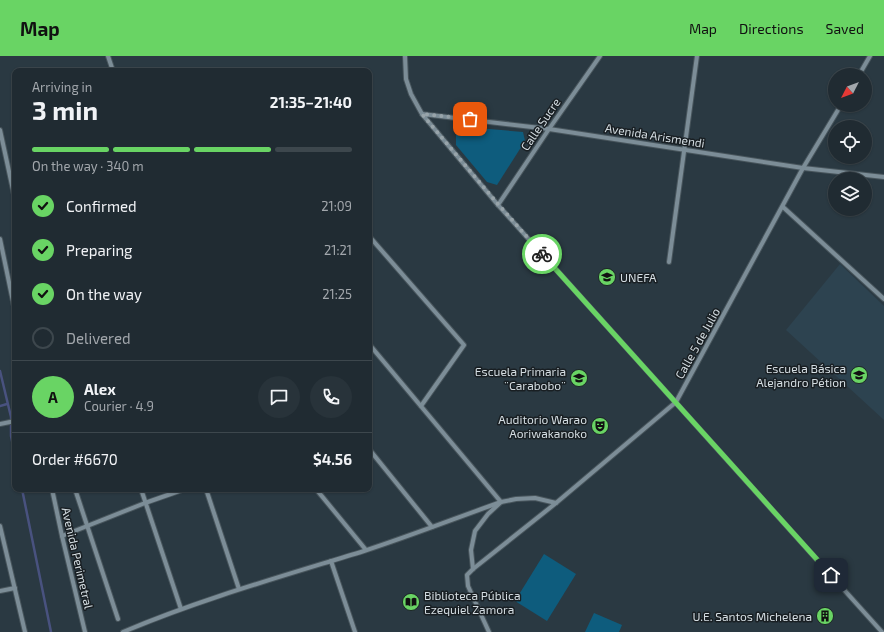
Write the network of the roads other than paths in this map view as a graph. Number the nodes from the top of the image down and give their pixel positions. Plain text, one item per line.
1 (108, 56) edge
2 (405, 56) edge
3 (600, 56) edge
4 (698, 56) edge
5 (870, 56) edge
6 (111, 68) edge
7 (863, 68) edge
8 (837, 112) edge
9 (422, 114) junction
10 (548, 128) junction
11 (0, 130) edge
12 (685, 150) junction
13 (803, 168) junction
14 (884, 177) edge
15 (12, 185) edge
16 (498, 204) junction
17 (783, 207) junction
18 (0, 239) edge
19 (372, 239) edge
20 (669, 262) dead end
21 (12, 297) edge
22 (884, 299) edge
23 (372, 348) edge
24 (676, 402) junction
25 (421, 406) junction
26 (12, 422) edge
27 (0, 424) edge
28 (372, 454) edge
29 (53, 492) edge
30 (76, 492) edge
31 (142, 492) edge
32 (177, 492) edge
33 (207, 492) edge
34 (318, 492) edge
35 (501, 502) junction
36 (146, 503) junction
37 (556, 504) junction
38 (0, 526) edge
39 (87, 526) junction
40 (432, 527) junction
41 (62, 536) junction
42 (366, 550) junction
43 (331, 561) junction
44 (473, 569) junction
45 (15, 588) junction
46 (239, 589) junction
47 (0, 591) edge
48 (181, 609) junction
49 (118, 619) dead end
50 (25, 632) edge
51 (85, 632) edge
52 (123, 632) edge
53 (355, 632) edge
54 (490, 632) edge
55 (882, 632) edge

1 - 6 street
2 - 9 street
3 - 10 street, Calle Sucre
4 - 12 street
5 - 7 street
8 - 13 street, Calle 5 de Julio
9 - 10 street, Avenida Arismendi
9 - 16 street
10 - 12 street, Avenida Arismendi
10 - 16 street, Calle Sucre
11 - 15 street
12 - 13 street, Avenida Arismendi
12 - 20 street
13 - 14 street, Avenida Arismendi
13 - 17 street, Calle 5 de Julio
16 - 24 street
17 - 22 street
17 - 24 street, Calle 5 de Julio
18 - 21 street
19 - 25 street
23 - 25 street
24 - 37 street, Calle 5 de Julio
24 - 55 street
25 - 35 street
26 - 27 street
28 - 40 street
29 - 41 street, Avenida Perimetral
30 - 39 street
31 - 36 street
32 - 36 street
33 - 46 street
34 - 42 street
35 - 37 street
35 - 40 street
35 - 44 street
36 - 39 street
36 - 48 street
37 - 44 street, Calle 5 de Julio
38 - 45 street
39 - 41 street
39 - 49 street
40 - 42 street
41 - 51 street, Avenida Perimetral
42 - 43 street
43 - 46 street
43 - 53 street
44 - 54 street
45 - 47 street
45 - 50 street
46 - 48 street
48 - 52 street

